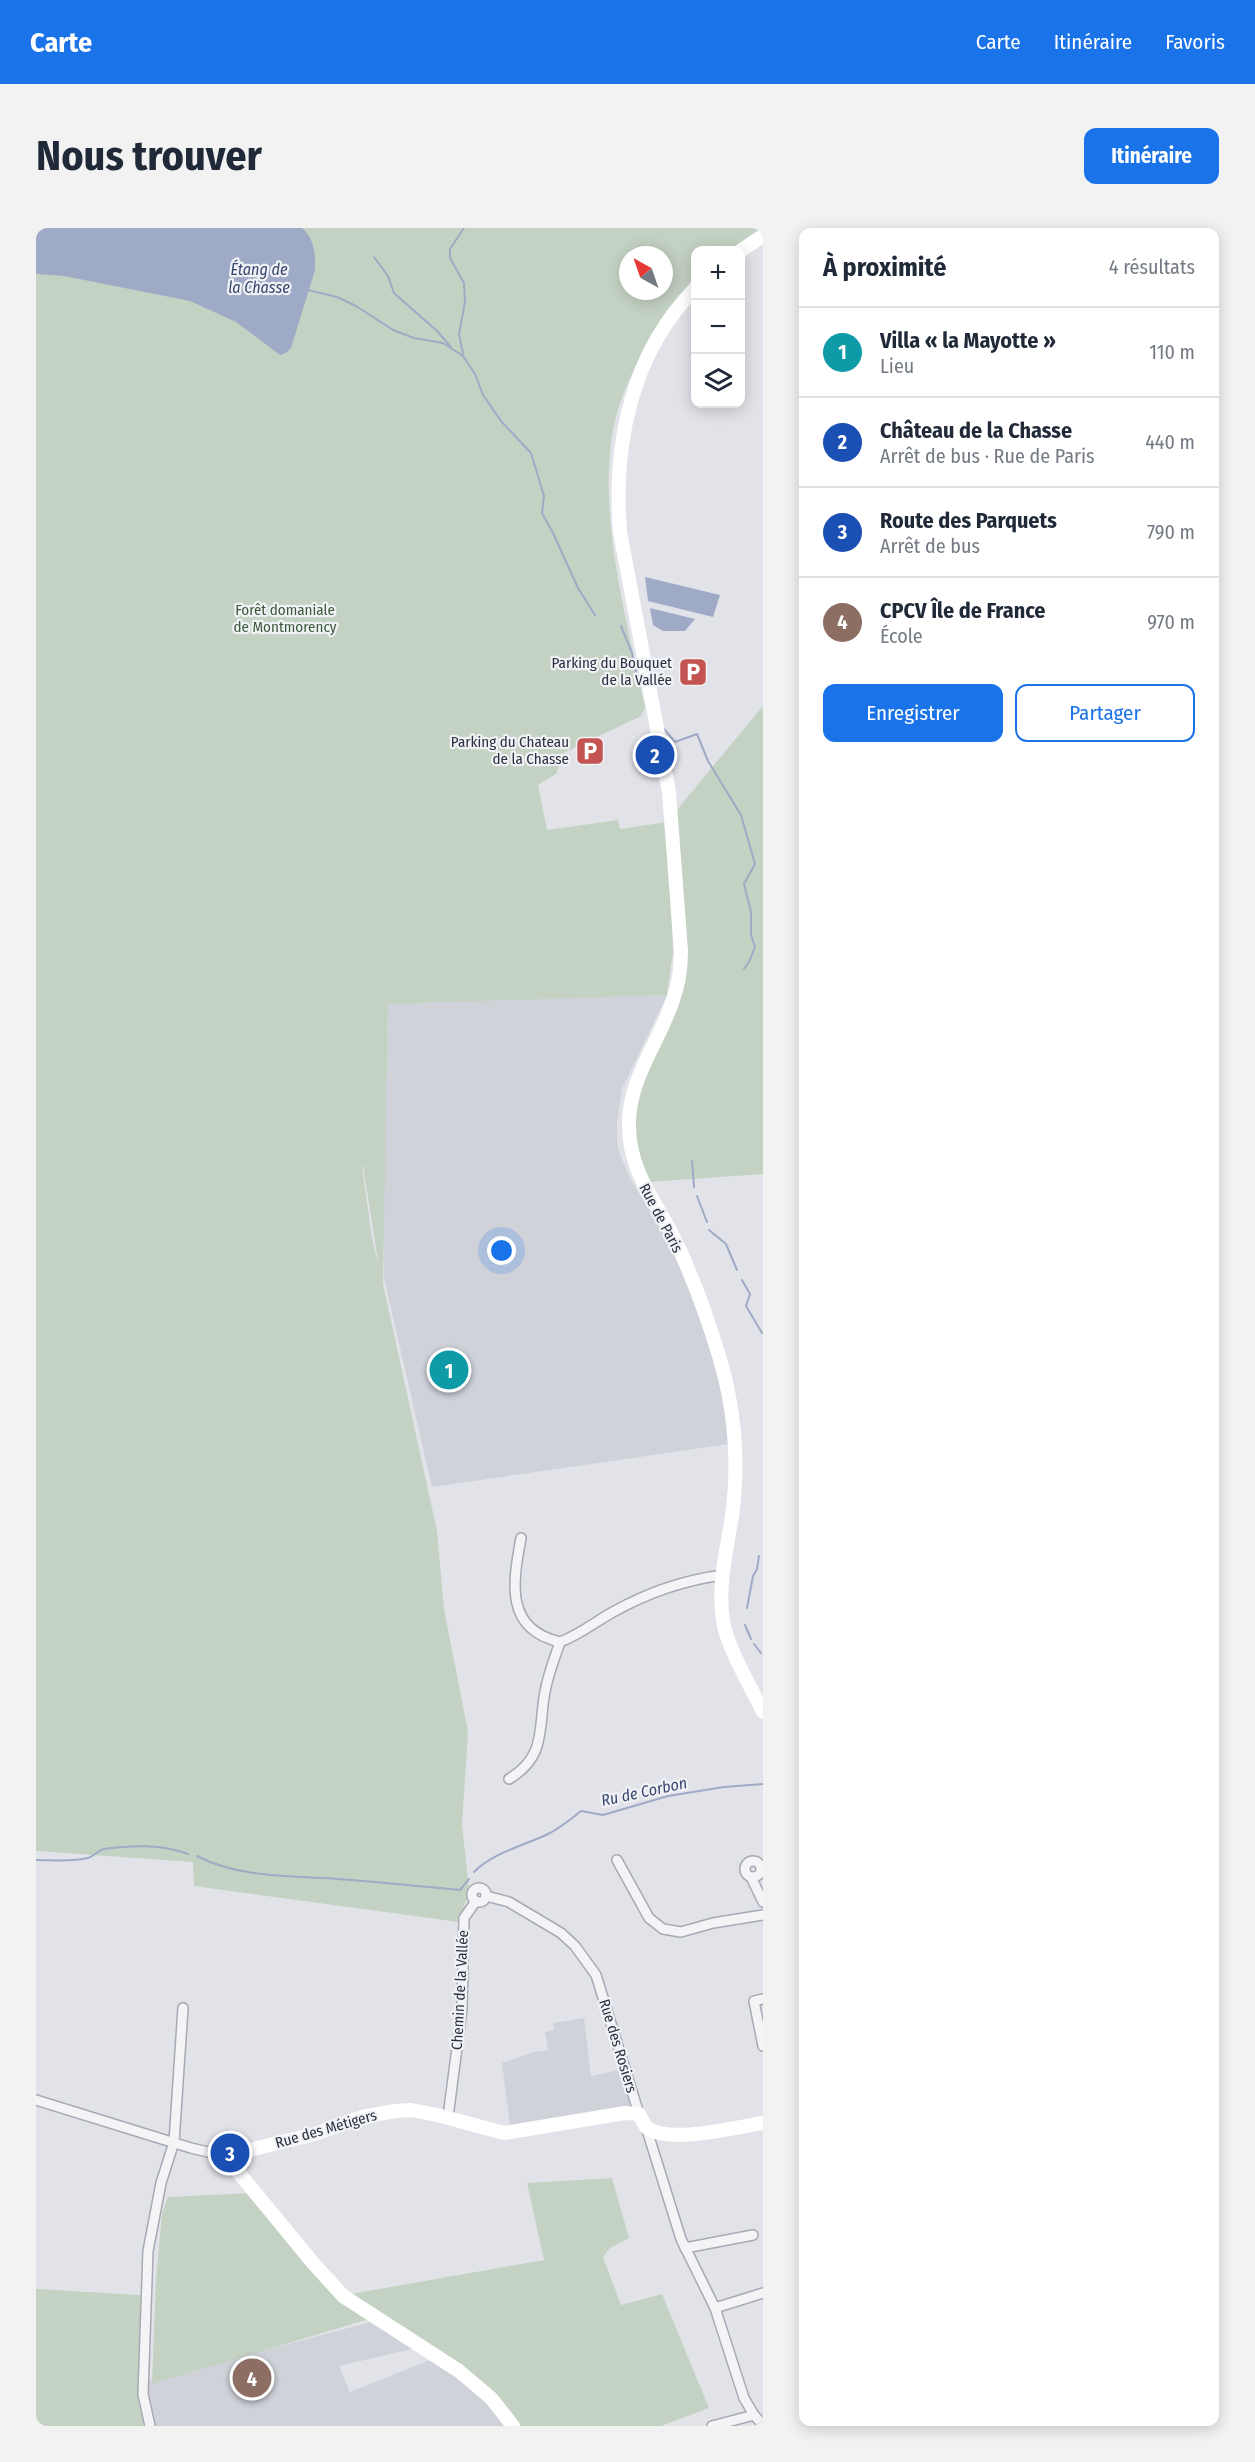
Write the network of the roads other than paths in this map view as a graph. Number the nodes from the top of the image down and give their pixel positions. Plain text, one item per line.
1 (763, 236) edge
2 (745, 248) edge
3 (691, 293) edge
4 (521, 1538) dead end
5 (723, 1575) junction
6 (560, 1642) junction
7 (763, 1712) edge
8 (509, 1779) dead end
9 (617, 1860) dead end
10 (751, 1877) dead end
11 (486, 1896) joint
12 (763, 1902) edge
13 (763, 1915) edge
14 (763, 1999) edge
15 (183, 2008) dead end
16 (763, 2046) edge
17 (36, 2100) edge
18 (448, 2117) junction
19 (643, 2121) junction
20 (763, 2123) edge
21 (174, 2142) junction
22 (225, 2156) junction
23 (753, 2235) dead end
24 (685, 2248) junction
25 (763, 2294) edge
26 (715, 2308) junction
27 (754, 2415) junction
28 (763, 2425) edge
29 (150, 2426) edge
30 (513, 2426) edge
31 (712, 2426) edge

1 - 2 main road
3 - 5 main road, Rue de Paris
4 - 6 street
5 - 6 street
5 - 7 main road, Rue de Paris
6 - 8 street
9 - 13 street
10 - 12 street
11 - 18 street, Chemin de la Vallée
11 - 19 street, Rue des Rosiers
14 - 16 street
15 - 21 street
17 - 21 street
18 - 19 main road, Rue des Métigers
18 - 22 main road, Rue des Métigers
19 - 20 main road, Rue des Métigers
19 - 24 street, Rue des Rosiers
21 - 22 street
21 - 29 street
22 - 30 main road
23 - 24 street
24 - 26 street, Rue des Rosiers
25 - 26 street
26 - 27 street, Rue des Rosiers
27 - 28 street, Rue des Rosiers
27 - 31 street

